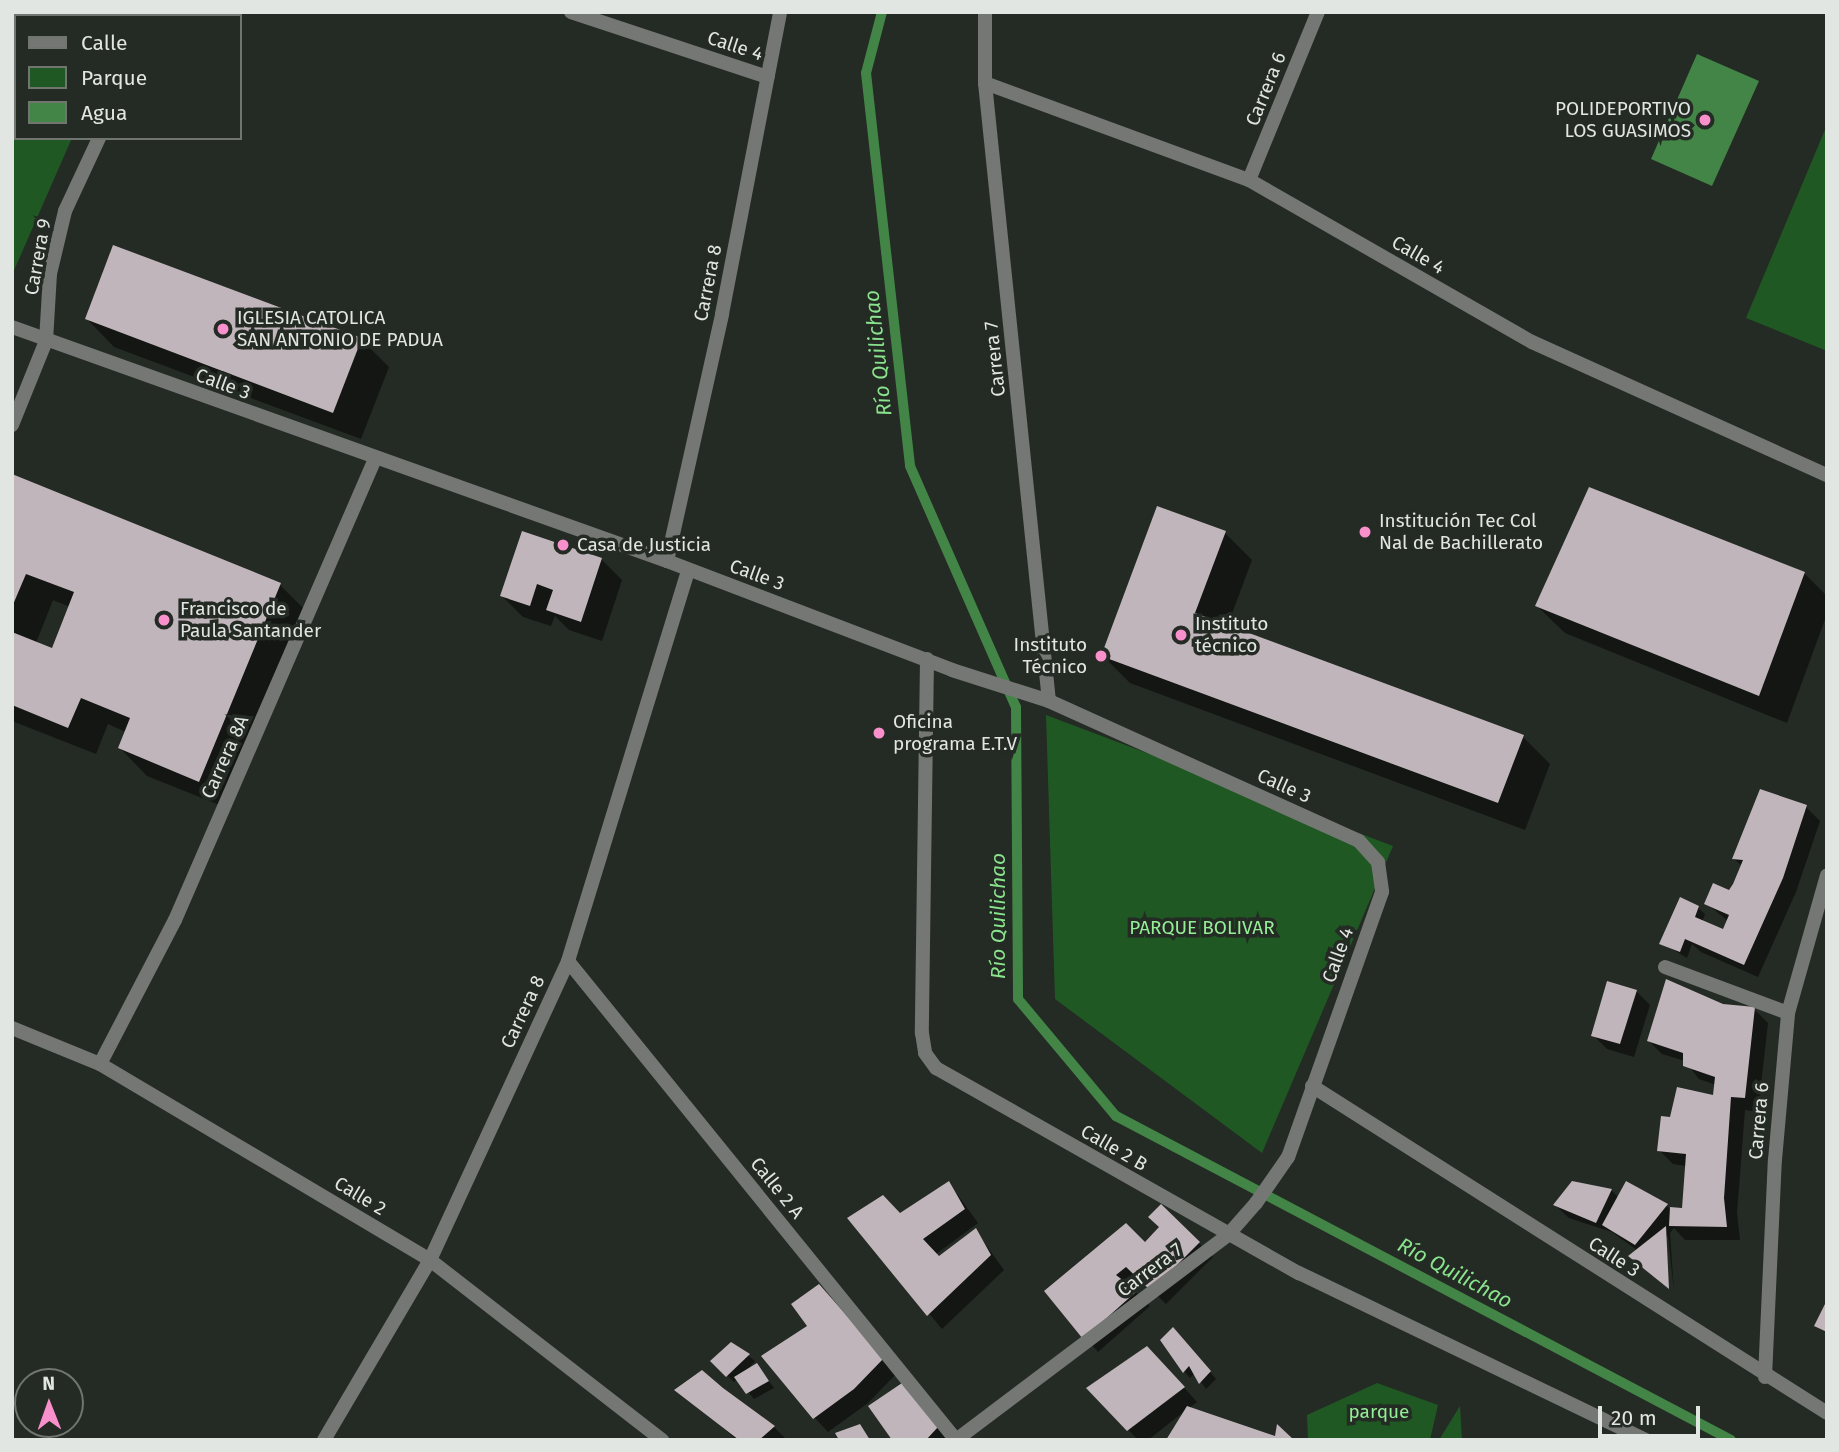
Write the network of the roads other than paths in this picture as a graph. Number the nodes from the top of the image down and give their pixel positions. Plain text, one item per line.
1 (571, 12) edge
2 (780, 12) edge
3 (985, 12) edge
4 (1318, 12) edge
5 (768, 77) junction
6 (985, 83) junction
7 (98, 140) edge
8 (1249, 180) junction
9 (12, 327) edge
10 (46, 341) junction
11 (12, 425) edge
12 (375, 459) junction
13 (1827, 475) edge
14 (667, 561) junction
15 (688, 570) junction
16 (927, 659) junction
17 (1049, 701) junction
18 (1359, 842) joint
19 (1826, 879) edge
20 (568, 961) junction
21 (1665, 967) dead end
22 (1788, 1013) junction
23 (12, 1028) edge
24 (100, 1065) junction
25 (1312, 1086) junction
26 (1228, 1235) junction
27 (430, 1260) junction
28 (1765, 1377) junction
29 (1827, 1413) edge
30 (324, 1440) edge
31 (662, 1440) edge
32 (956, 1440) edge
33 (1646, 1440) edge

1 - 5 street, Calle 4
2 - 5 street, Carrera 8
3 - 6 street, Carrera 7
4 - 8 street, Carrera 6
5 - 14 street, Carrera 8
6 - 8 street, Calle 4
6 - 17 street, Carrera 7
7 - 10 street, Carrera 9
8 - 13 street, Calle 4
9 - 10 street, Calle 3
10 - 11 street, Carrera 9
10 - 12 street, Calle 3
12 - 14 street, Calle 3
12 - 24 street, Carrera 8A
14 - 15 street, Calle 3
15 - 16 street, Calle 3
15 - 20 street, Carrera 8
16 - 17 street, Calle 3
16 - 26 street, Calle 2 B
17 - 18 street, Calle 3
18 - 25 street, Calle 4
19 - 22 street, Carrera 6
20 - 27 street, Carrera 8
20 - 32 street, Calle 2 A
21 - 22 street
22 - 28 street, Carrera 6
23 - 24 street, Calle 2
24 - 27 street, Calle 2
25 - 26 street, Carrera 7
25 - 28 street, Calle 3
26 - 32 street, Carrera 7
26 - 33 street, Calle 2 B
27 - 30 street, Carrera 8
27 - 31 street, Calle 2
28 - 29 street, Calle 3

